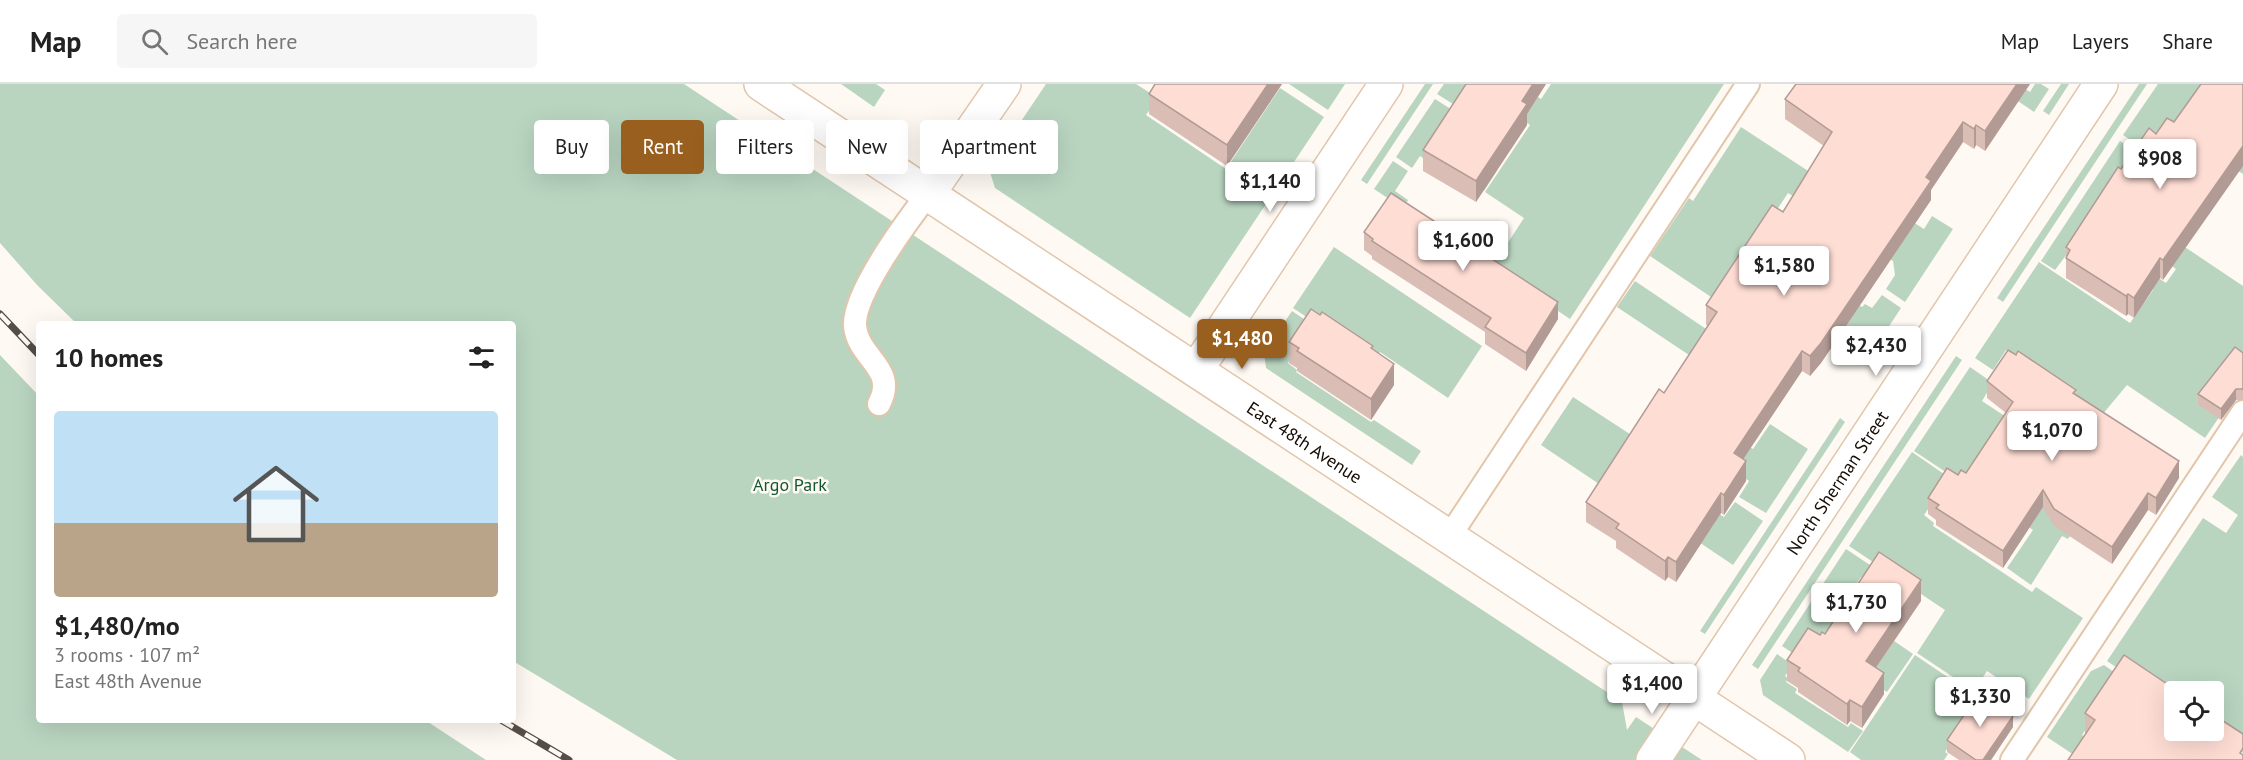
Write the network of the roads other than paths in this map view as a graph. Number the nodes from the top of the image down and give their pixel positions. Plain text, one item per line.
1 (761, 84) edge
2 (1004, 84) edge
3 (1386, 84) edge
4 (1748, 84) edge
5 (2101, 84) edge
6 (928, 194) junction
7 (1196, 370) junction
8 (879, 404) dead end
9 (2243, 412) edge
10 (1449, 537) junction
11 (1694, 698) junction
12 (1653, 760) edge
13 (1788, 760) edge
14 (2012, 760) edge

1 - 6 street, East 48th Avenue
2 - 6 street
3 - 7 street
4 - 10 lane
5 - 11 street, North Sherman Street
6 - 7 street, East 48th Avenue
6 - 8 lane
7 - 10 street, East 48th Avenue
9 - 14 lane
10 - 11 street, East 48th Avenue
11 - 12 street, North Sherman Street
11 - 13 street, East 48th Avenue

